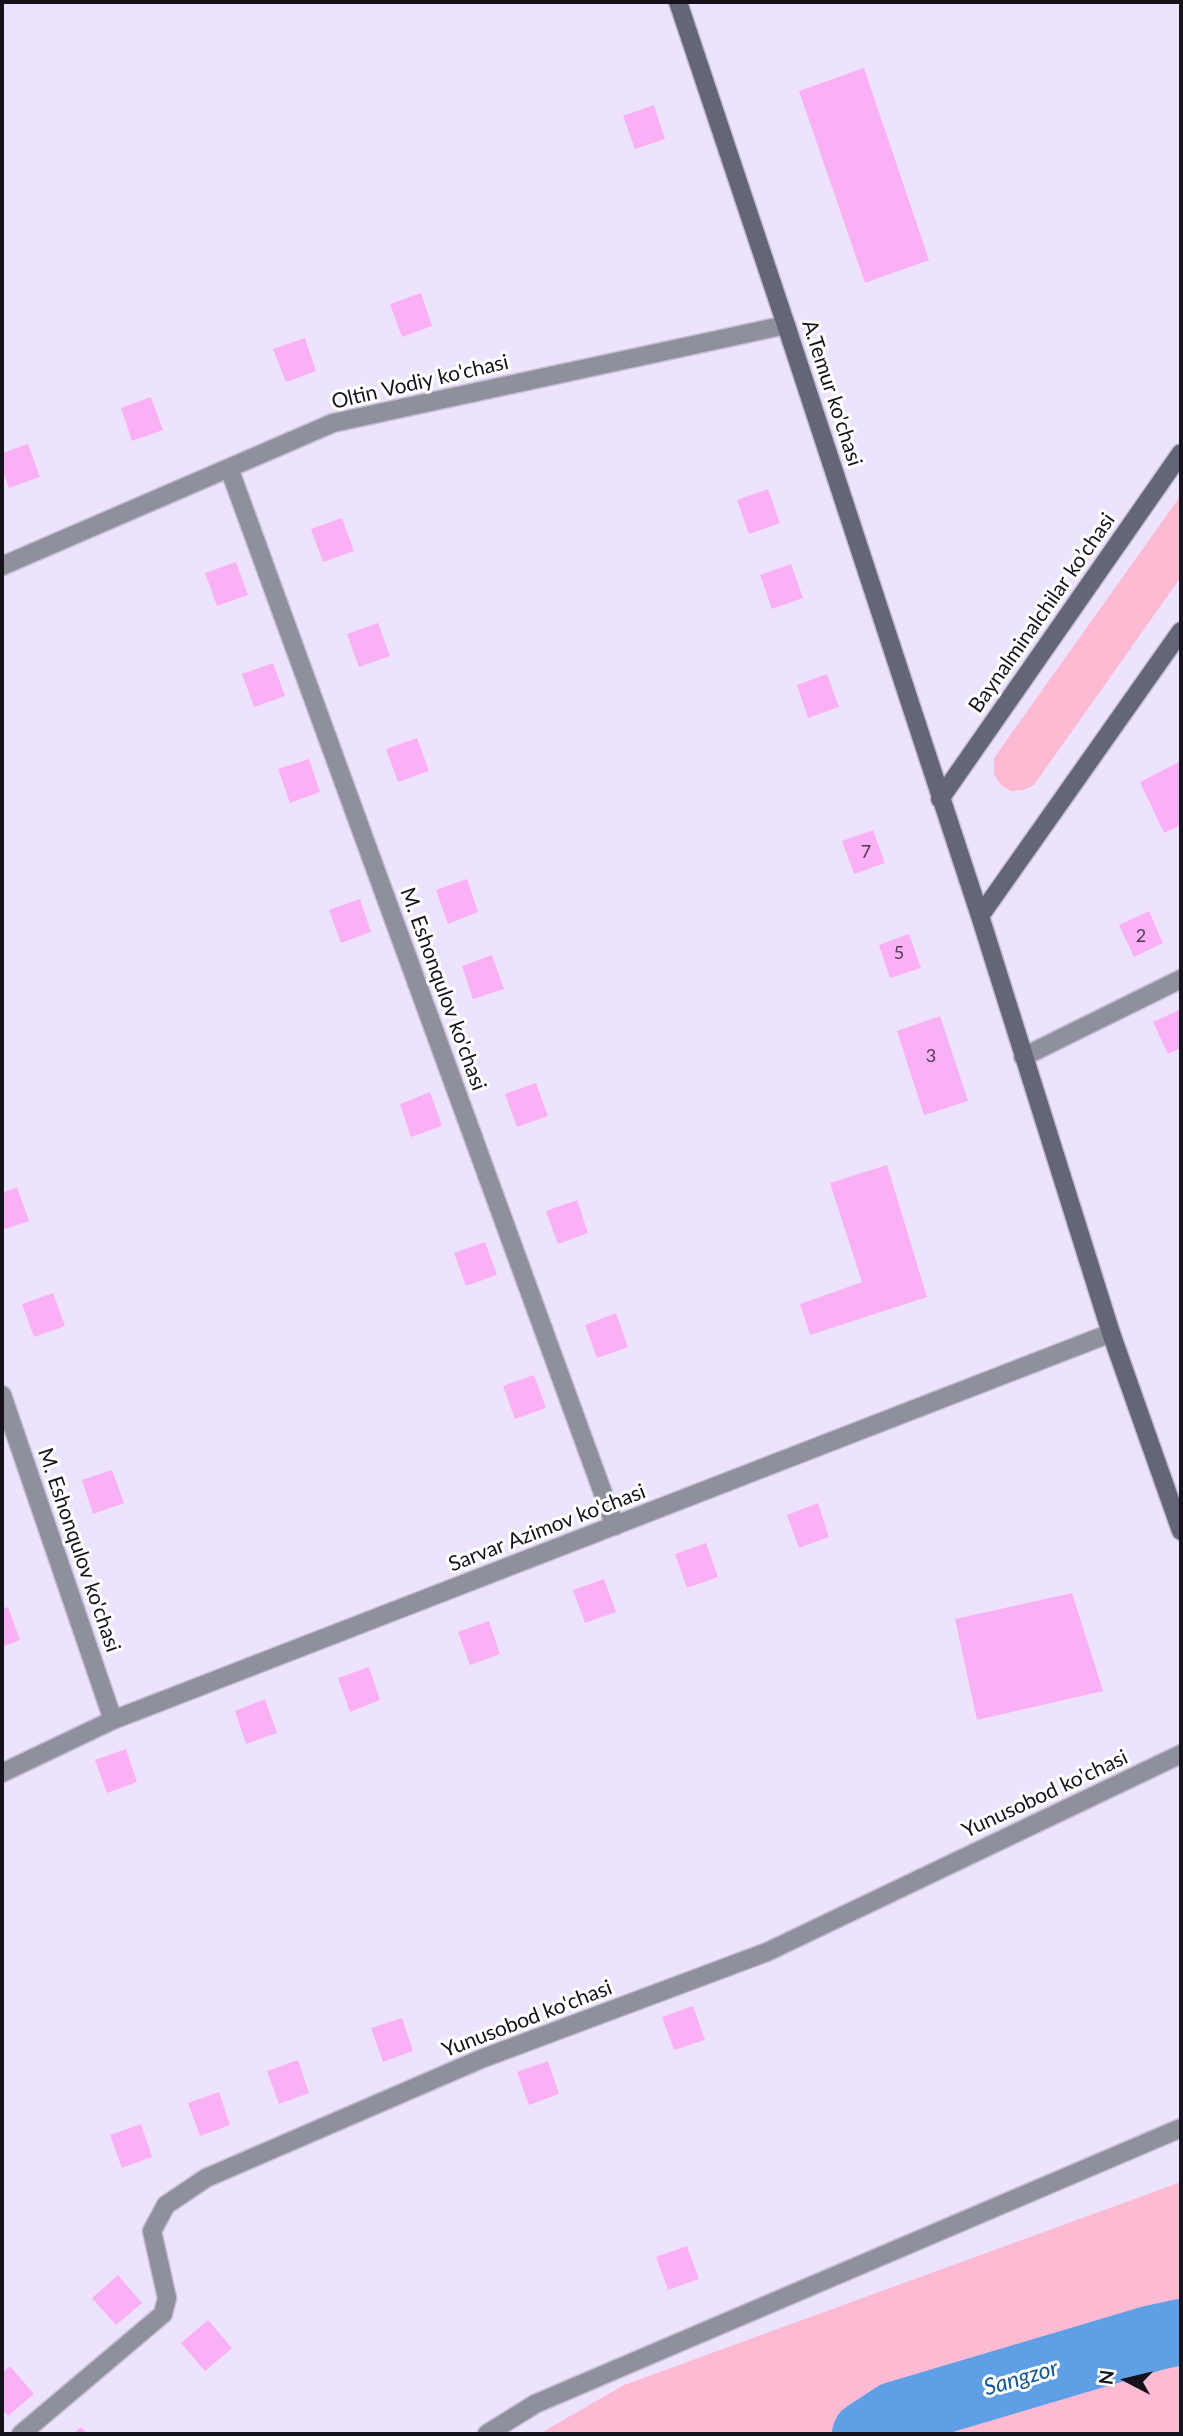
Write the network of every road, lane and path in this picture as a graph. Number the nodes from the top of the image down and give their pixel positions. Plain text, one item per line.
1 (678, 2) edge
2 (786, 325) junction
3 (1181, 453) edge
4 (229, 468) junction
5 (2, 566) edge
6 (1181, 632) edge
7 (940, 799) junction
8 (980, 916) junction
9 (1181, 979) edge
10 (1023, 1057) junction
11 (1111, 1333) junction
12 (2, 1395) edge
13 (615, 1527) junction
14 (1181, 1531) edge
15 (113, 1720) junction
16 (1181, 1754) edge
17 (2, 1773) edge
18 (1181, 2128) edge
19 (21, 2434) edge
20 (488, 2434) edge

1 - 2 main road, A.Temur ko'chasi
2 - 4 street, Oltin Vodiy ko'chasi
2 - 7 main road, A.Temur ko'chasi
3 - 7 main road, Baynalminalchilar ko’chasi
4 - 5 street, Oltin Vodiy ko'chasi
4 - 13 street, M. Eshonqulov ko'chasi
6 - 8 main road
7 - 8 main road, A.Temur ko'chasi
8 - 10 main road, A.Temur ko'chasi
9 - 10 street
10 - 11 main road, A.Temur ko'chasi
11 - 13 street, Sarvar Azimov ko'chasi
11 - 14 main road, A.Temur ko'chasi
12 - 15 street, M. Eshonqulov ko'chasi
13 - 15 street, Sarvar Azimov ko'chasi
15 - 17 street, Sarvar Azimov ko'chasi
16 - 19 street, Yunusobod ko'chasi
18 - 20 street

